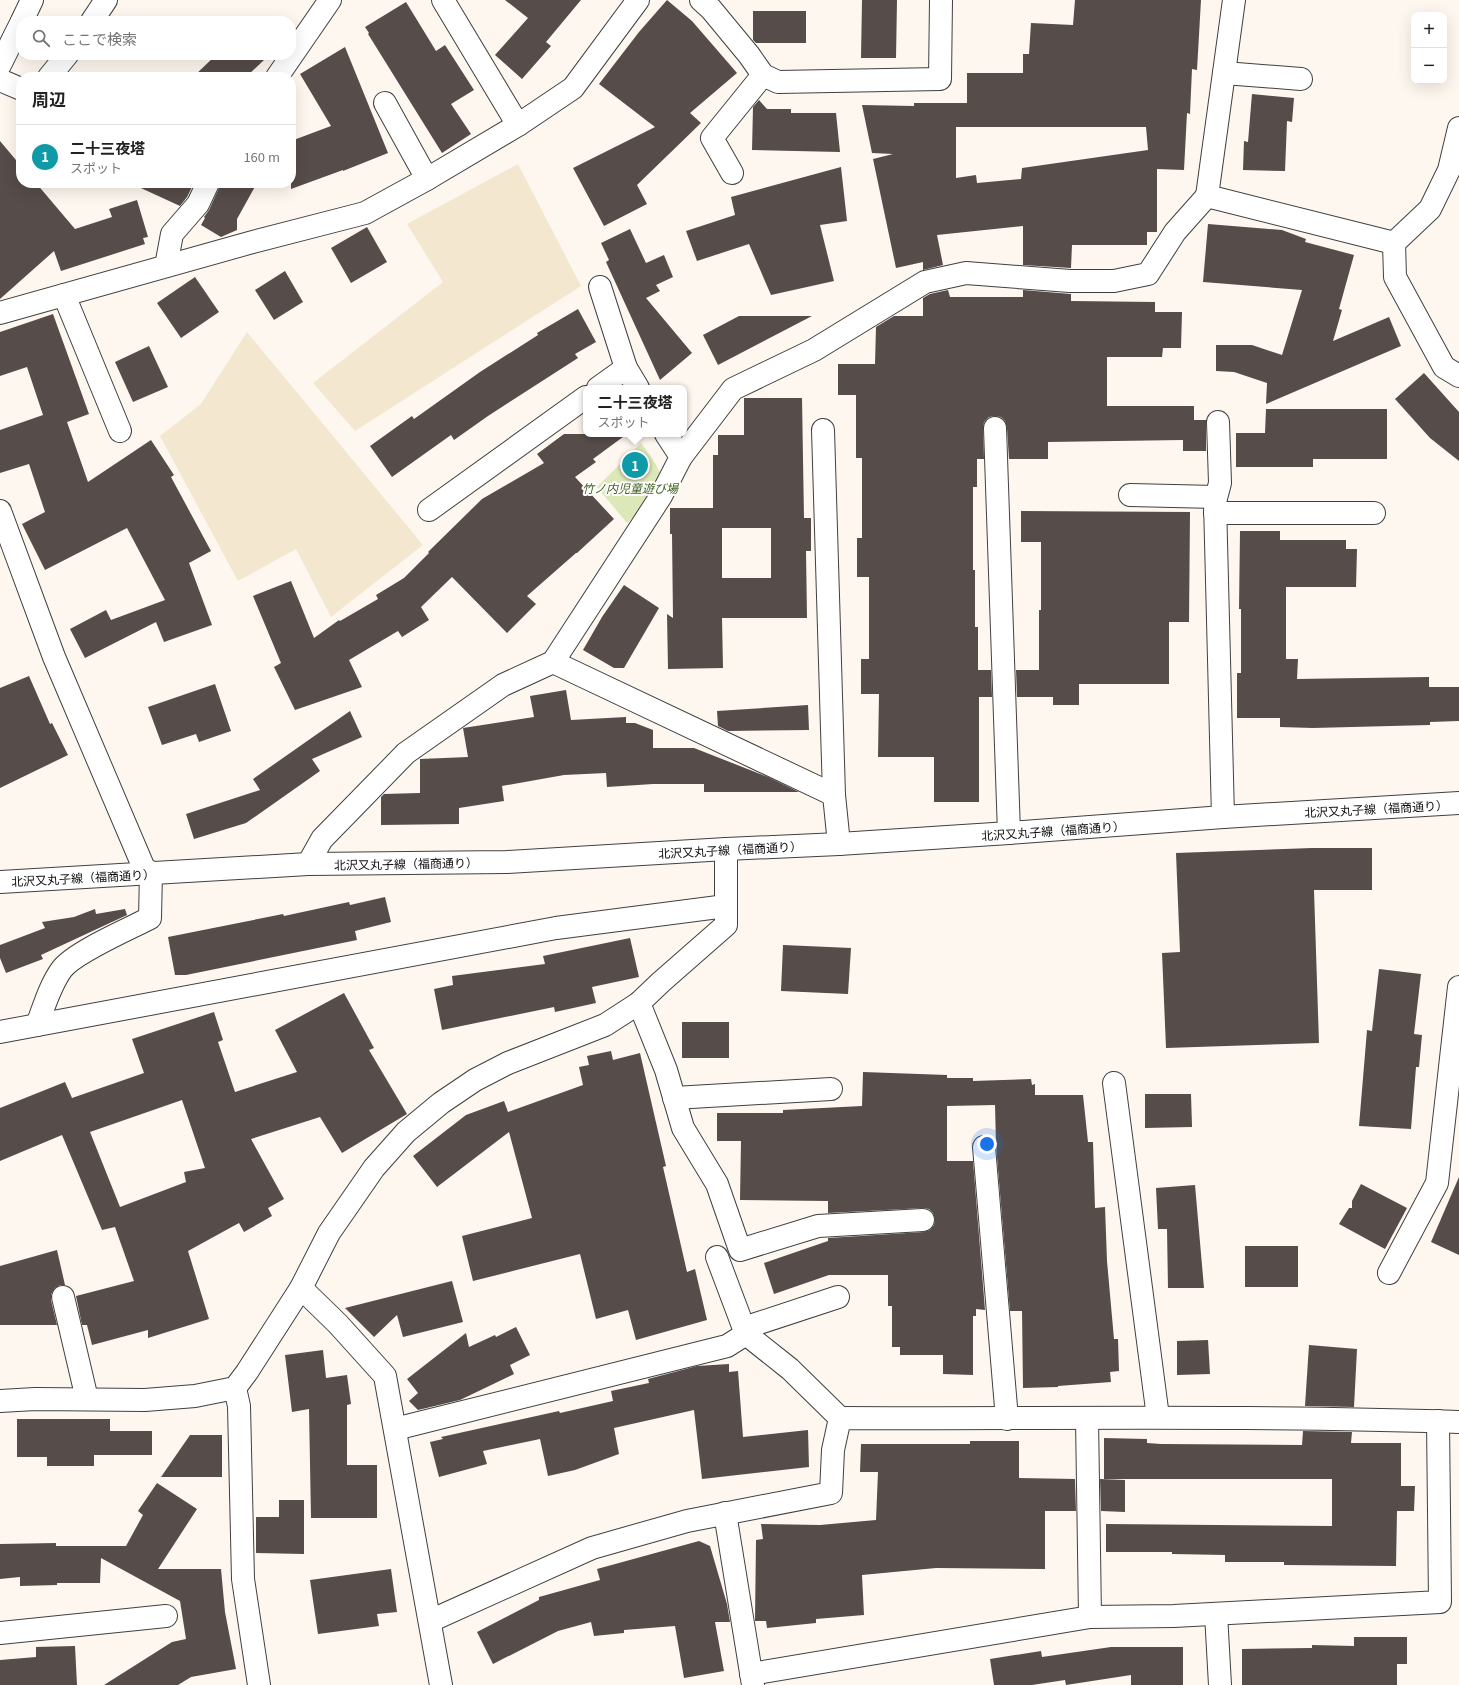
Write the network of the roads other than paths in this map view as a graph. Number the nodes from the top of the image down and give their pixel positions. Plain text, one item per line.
1 (32, 0) edge
2 (106, 0) edge
3 (330, 0) edge
4 (443, 0) edge
5 (638, 0) edge
6 (701, 0) edge
7 (941, 0) edge
8 (1234, 0) edge
9 (24, 16) edge
10 (95, 16) edge
11 (16, 32) edge
12 (296, 49) edge
13 (63, 60) edge
14 (289, 60) edge
15 (0, 65) edge
16 (53, 72) edge
17 (280, 72) edge
18 (1224, 73) junction
19 (763, 75) junction
20 (0, 80) edge
21 (1301, 80) dead end
22 (16, 87) edge
23 (385, 103) dead end
24 (518, 125) junction
25 (1459, 128) edge
26 (732, 172) dead end
27 (427, 179) junction
28 (206, 188) edge
29 (1207, 196) junction
30 (1394, 243) junction
31 (166, 266) junction
32 (600, 287) dead end
33 (64, 294) junction
34 (0, 313) edge
35 (626, 368) junction
36 (1459, 376) edge
37 (602, 385) edge
38 (636, 385) edge
39 (583, 399) edge
40 (1218, 422) dead end
41 (995, 428) dead end
42 (823, 430) dead end
43 (120, 431) dead end
44 (668, 437) edge
45 (680, 457) junction
46 (1130, 495) dead end
47 (1216, 505) junction
48 (429, 510) dead end
49 (0, 511) edge
50 (1374, 513) dead end
51 (552, 662) junction
52 (834, 795) junction
53 (1459, 803) edge
54 (1223, 817) junction
55 (1009, 833) junction
56 (839, 844) junction
57 (726, 849) junction
58 (308, 864) junction
59 (148, 873) junction
60 (0, 882) edge
61 (726, 906) junction
62 (1459, 989) edge
63 (639, 1003) junction
64 (37, 1026) junction
65 (0, 1032) edge
66 (1114, 1083) dead end
67 (831, 1088) dead end
68 (674, 1098) junction
69 (984, 1147) dead end
70 (923, 1220) dead end
71 (717, 1256) dead end
72 (1389, 1273) dead end
73 (301, 1288) junction
74 (63, 1297) dead end
75 (838, 1297) dead end
76 (746, 1334) junction
77 (235, 1388) junction
78 (87, 1399) junction
79 (0, 1401) edge
80 (1158, 1417) junction
81 (840, 1418) junction
82 (1087, 1418) junction
83 (1007, 1419) junction
84 (1448, 1421) edge
85 (395, 1429) junction
86 (725, 1514) junction
87 (1216, 1614) junction
88 (166, 1616) dead end
89 (1090, 1617) junction
90 (430, 1622) junction
91 (0, 1633) edge
92 (752, 1679) edge
93 (259, 1685) edge
94 (441, 1685) edge
95 (1220, 1685) edge

1 - 9 street
2 - 10 street
3 - 12 street
4 - 24 street
5 - 24 street
6 - 19 street
7 - 19 street
8 - 18 street
11 - 15 street
13 - 16 street
14 - 17 street
18 - 21 street
18 - 29 street
19 - 26 street
20 - 22 street
23 - 27 street
24 - 27 street
25 - 30 street
27 - 31 street
28 - 31 street
29 - 30 street
29 - 45 street
30 - 36 street
31 - 33 street
32 - 35 street
33 - 34 street
33 - 43 street
35 - 37 street
35 - 38 street
39 - 48 street
40 - 47 street
41 - 55 street
42 - 52 street
44 - 45 street
45 - 51 street
46 - 47 street
47 - 50 street
47 - 54 street
49 - 59 street
51 - 52 street
51 - 58 street
52 - 56 street
53 - 54 street, 北沢又丸子線（福商通り）
54 - 55 street, 北沢又丸子線（福商通り）
55 - 56 street, 北沢又丸子線（福商通り）
56 - 57 street, 北沢又丸子線（福商通り）
57 - 58 street, 北沢又丸子線（福商通り）
57 - 61 street
58 - 59 street, 北沢又丸子線（福商通り）
59 - 60 street, 北沢又丸子線（福商通り）
59 - 64 street
61 - 63 street
61 - 64 street
62 - 72 street
63 - 68 street
63 - 73 street
64 - 65 street
66 - 80 street
67 - 68 street
68 - 70 street
69 - 83 street
71 - 76 street
73 - 77 street
73 - 85 street
74 - 78 street
75 - 76 street
76 - 81 street
76 - 85 street
77 - 78 street
77 - 93 street
78 - 79 street
80 - 82 street
80 - 84 street
81 - 83 street
81 - 86 street
82 - 83 street
82 - 89 street
84 - 87 street
85 - 90 street
86 - 90 street
86 - 92 street
87 - 89 street
87 - 95 street
88 - 91 street
89 - 92 street
90 - 94 street

